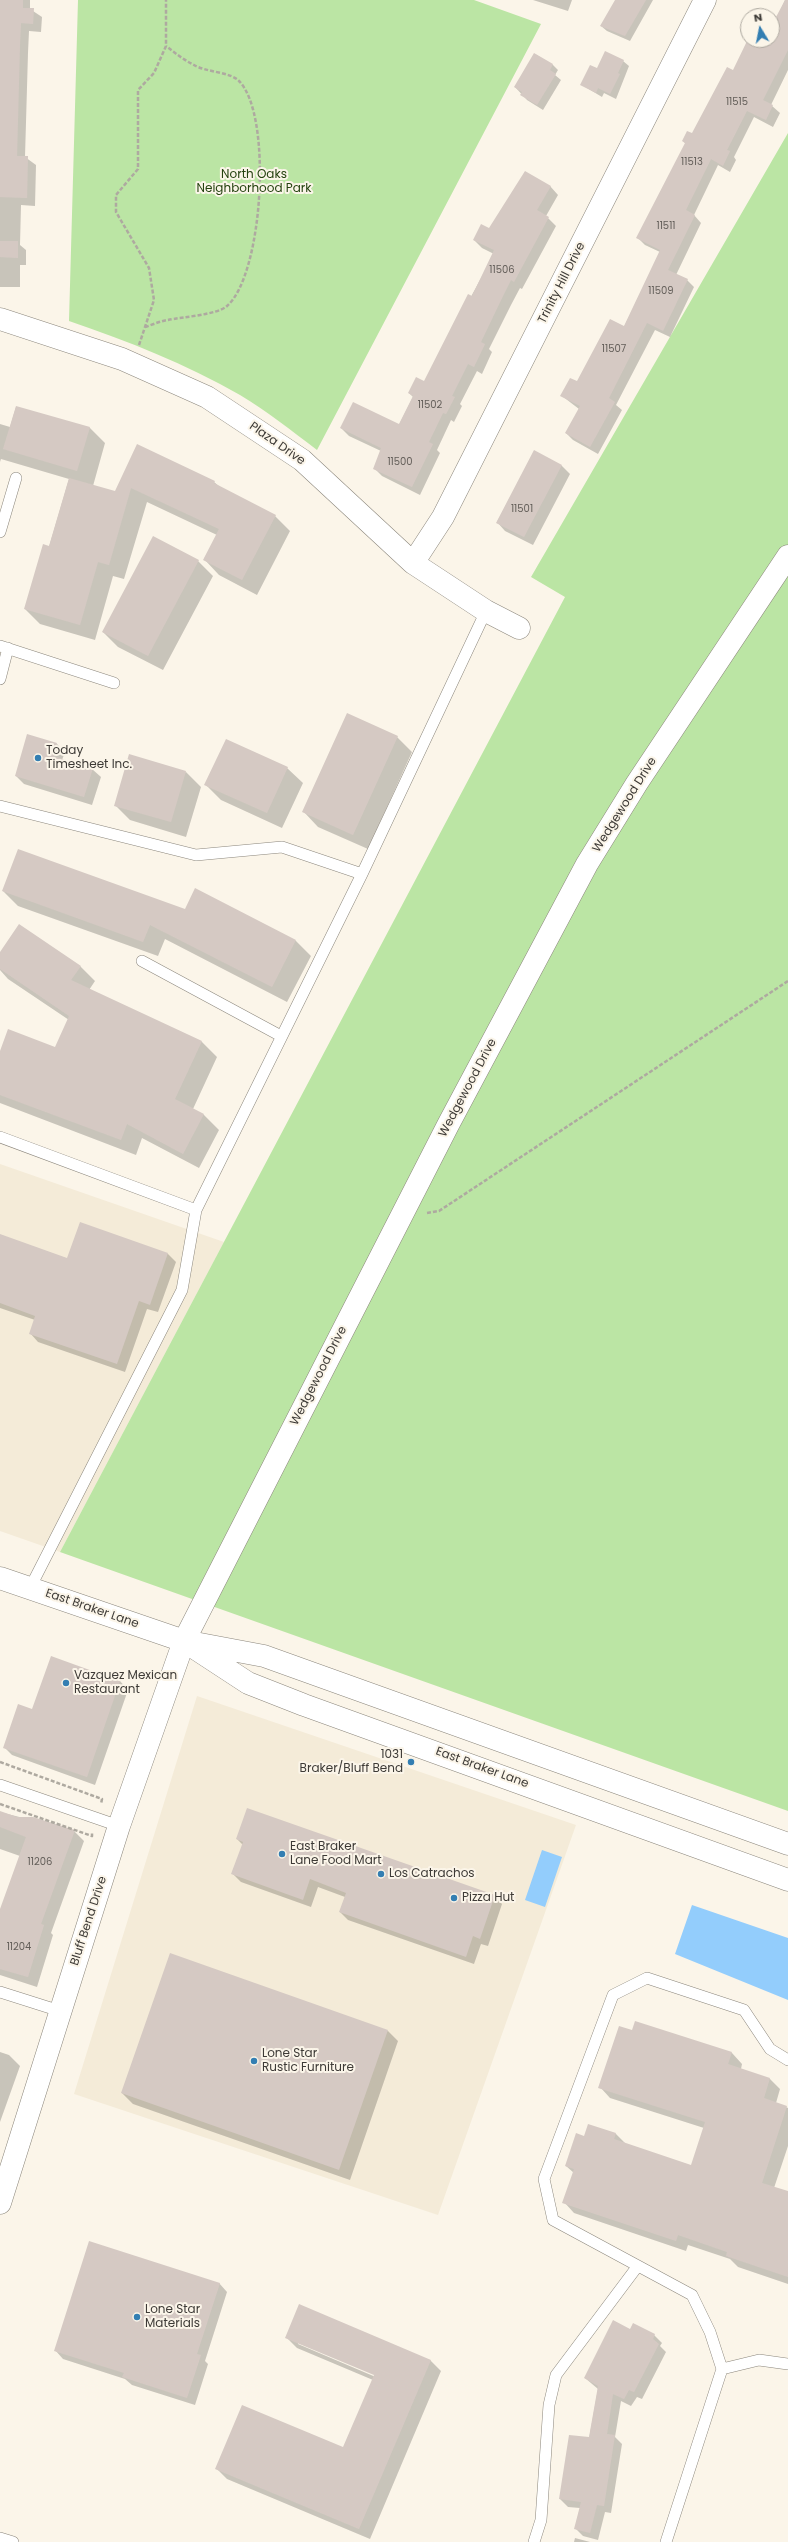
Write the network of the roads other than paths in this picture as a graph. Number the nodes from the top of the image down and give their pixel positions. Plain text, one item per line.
1 (705, 0) edge
2 (0, 319) edge
3 (16, 478) dead end
4 (0, 532) edge
5 (788, 556) edge
6 (413, 563) junction
7 (486, 611) junction
8 (519, 628) dead end
9 (4, 647) edge
10 (0, 679) edge
11 (114, 683) dead end
12 (0, 806) edge
13 (362, 874) junction
14 (142, 961) dead end
15 (281, 1036) junction
16 (0, 1137) edge
17 (196, 1210) junction
18 (0, 1578) edge
19 (30, 1588) junction
20 (184, 1641) junction
21 (0, 1785) edge
22 (118, 1826) junction
23 (788, 1844) edge
24 (788, 1880) edge
25 (0, 1992) edge
26 (60, 2011) junction
27 (788, 2060) edge
28 (0, 2203) edge
29 (637, 2267) junction
30 (788, 2364) edge
31 (722, 2369) junction
32 (0, 2538) edge
33 (13, 2542) edge
34 (534, 2542) edge
35 (666, 2542) edge

1 - 6 street, Trinity Hill Drive
2 - 6 street, Plaza Drive
3 - 4 lane
5 - 20 street, Wedgewood Drive
6 - 7 street, Plaza Drive
7 - 8 street, Plaza Drive
7 - 13 lane
9 - 10 lane
9 - 11 lane
12 - 13 lane
13 - 15 lane
14 - 15 lane
15 - 17 lane
16 - 17 lane
17 - 19 lane
18 - 19 street, East Braker Lane
19 - 20 street, East Braker Lane
20 - 22 street, Bluff Bend Drive
20 - 23 street, East Braker Lane
20 - 24 street, East Braker Lane
21 - 22 lane
22 - 26 street, Bluff Bend Drive
25 - 26 lane
26 - 28 street, Bluff Bend Drive
27 - 29 lane
29 - 31 lane
29 - 34 lane
30 - 31 lane
31 - 35 lane
32 - 33 lane

